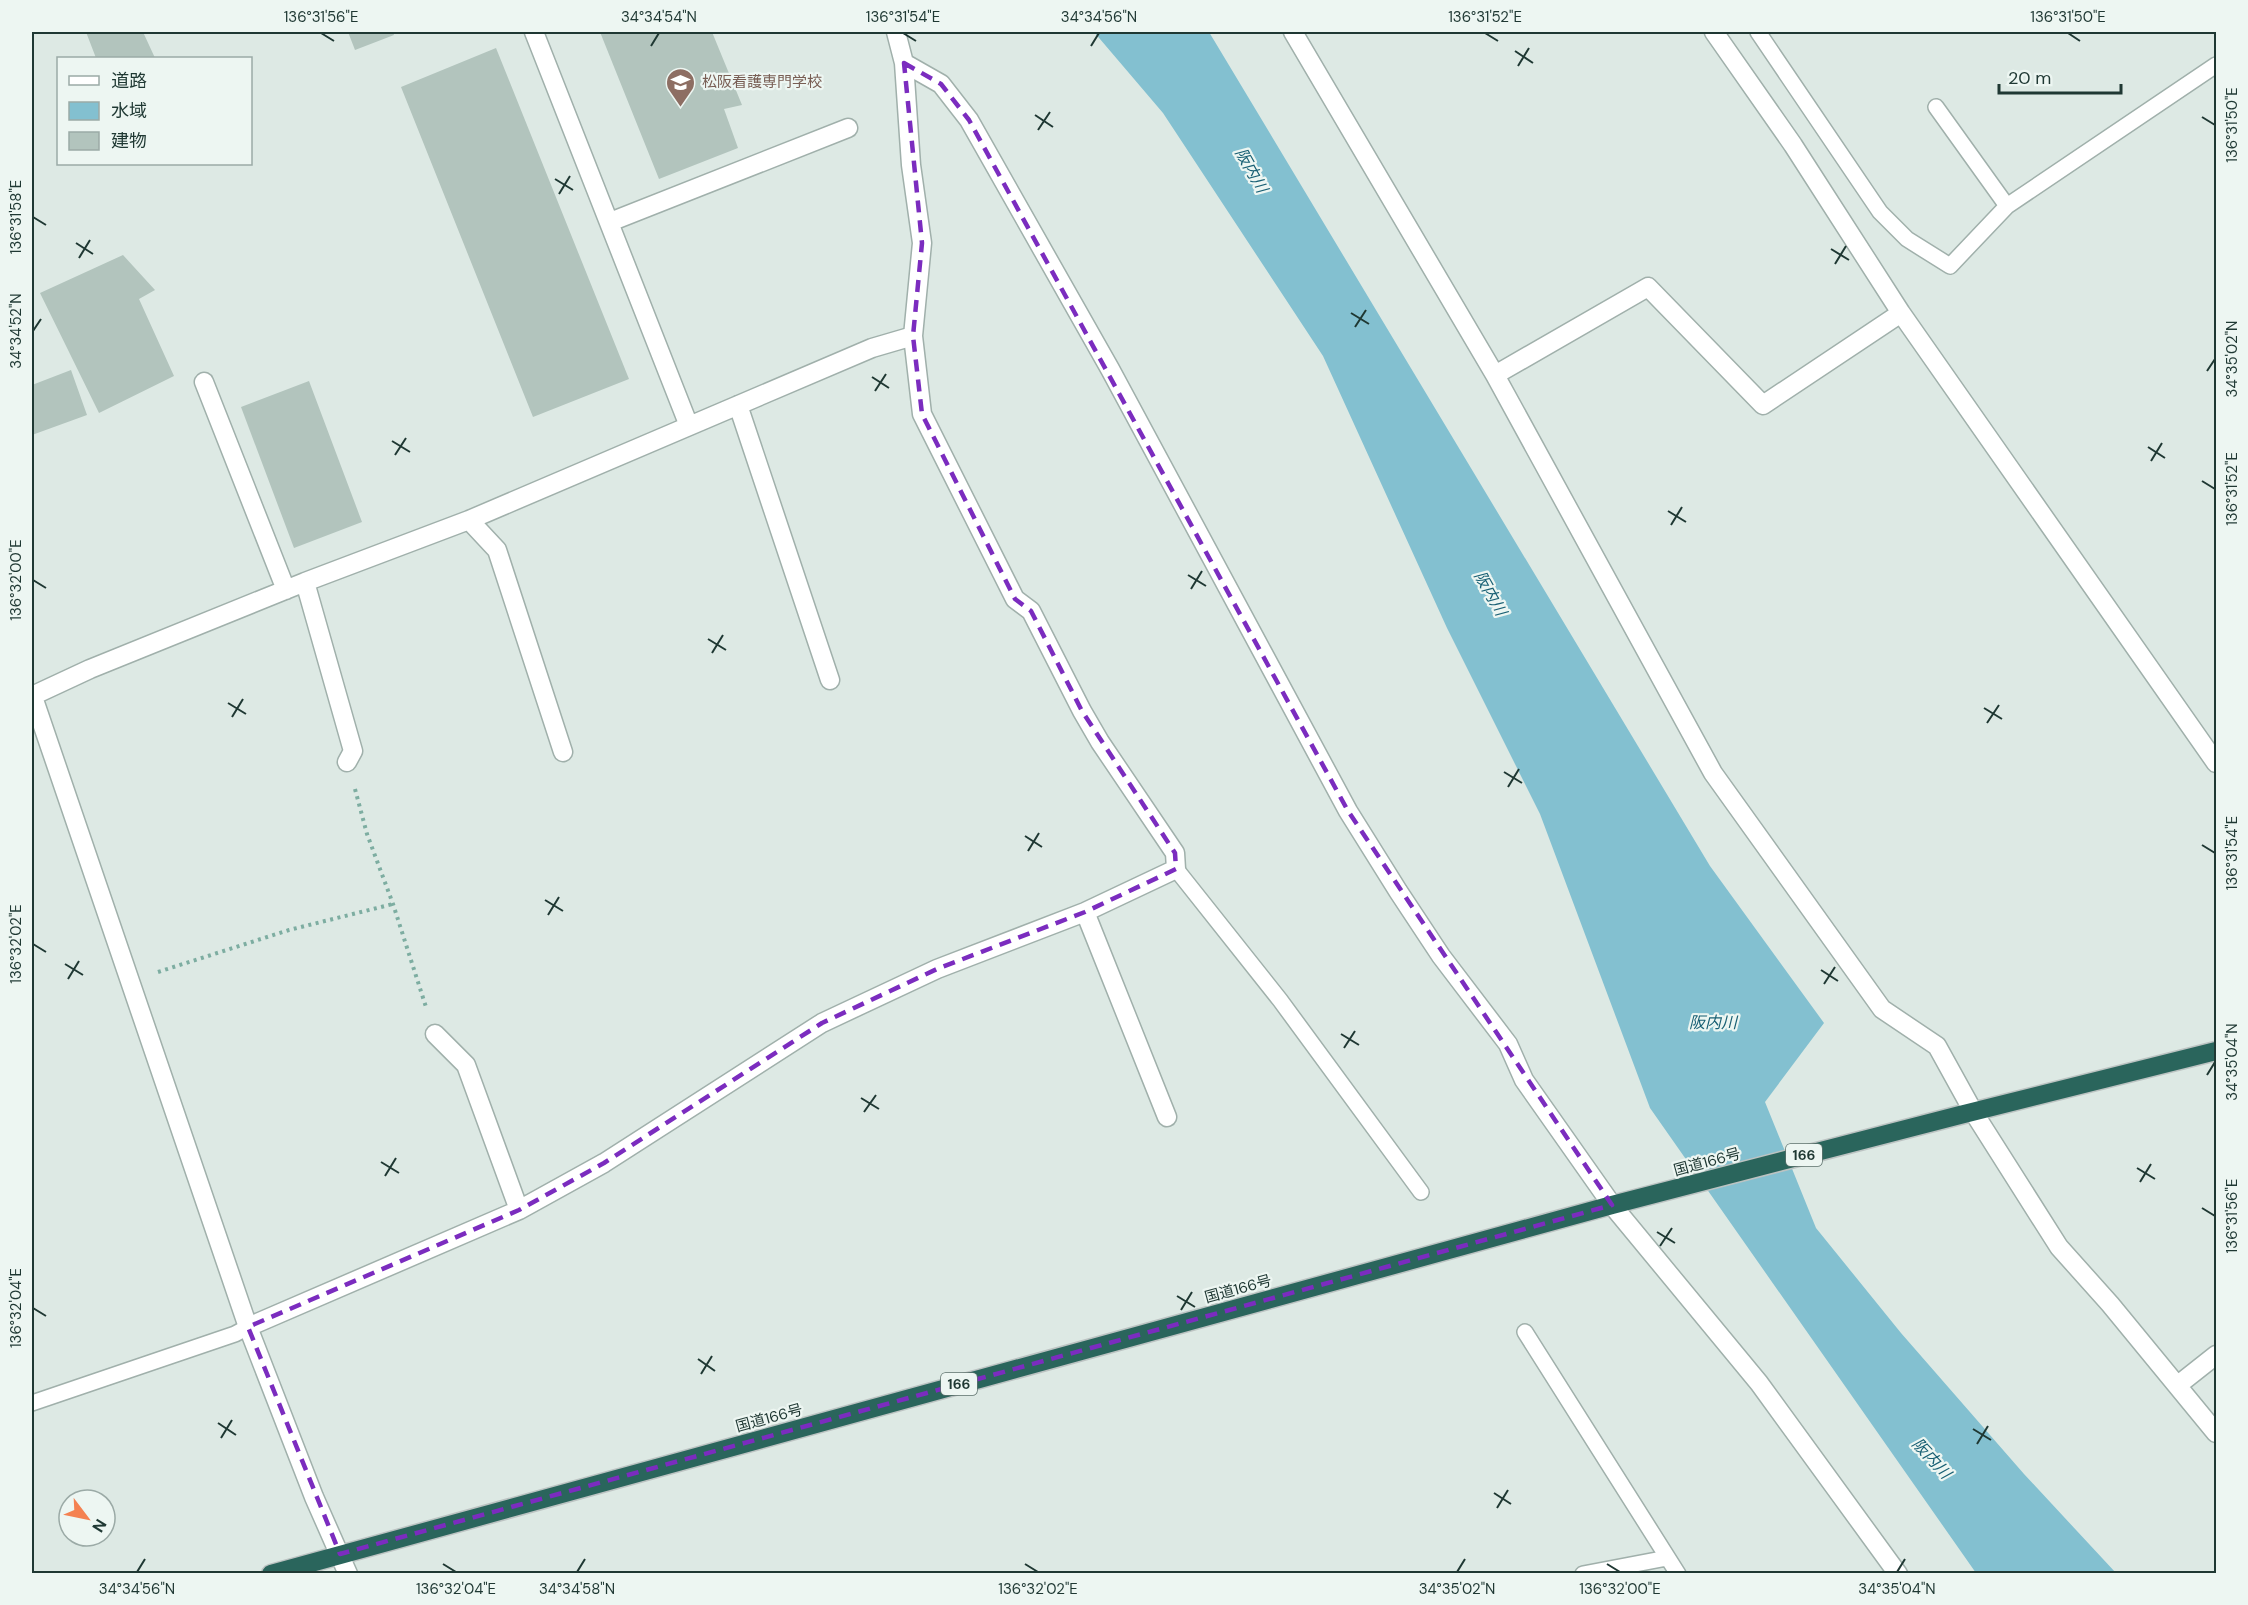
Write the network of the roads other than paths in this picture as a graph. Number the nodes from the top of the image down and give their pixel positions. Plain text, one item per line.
1 (534, 32) edge
2 (896, 32) edge
3 (1293, 32) edge
4 (1714, 32) edge
5 (1758, 32) edge
6 (904, 63) junction
7 (2217, 66) edge
8 (1936, 107) dead end
9 (848, 128) dead end
10 (2007, 206) junction
11 (610, 222) junction
12 (1901, 313) junction
13 (913, 336) junction
14 (1495, 375) junction
15 (204, 382) dead end
16 (738, 405) junction
17 (689, 426) junction
18 (468, 520) junction
19 (305, 582) junction
20 (286, 590) junction
21 (830, 680) dead end
22 (32, 695) edge
23 (563, 752) dead end
24 (347, 762) road end
25 (2217, 762) edge
26 (1176, 869) junction
27 (1085, 912) junction
28 (435, 1034) road end
29 (2217, 1051) edge
30 (1967, 1114) junction
31 (1167, 1117) dead end
32 (1421, 1192) dead end
33 (1612, 1205) junction
34 (519, 1210) junction
35 (248, 1328) junction
36 (1525, 1332) dead end
37 (2217, 1356) edge
38 (2178, 1385) junction
39 (32, 1403) edge
40 (2217, 1433) edge
41 (340, 1554) junction
42 (1667, 1558) junction
43 (271, 1574) edge
44 (348, 1574) edge
45 (1583, 1574) edge
46 (1678, 1574) edge
47 (1898, 1574) edge

1 - 11 street
2 - 6 street
3 - 14 street
4 - 12 street
5 - 10 lane
6 - 13 street
6 - 33 street
7 - 10 lane
8 - 10 lane
9 - 11 street
11 - 17 street
12 - 14 street
12 - 25 street
13 - 16 street
13 - 26 street
14 - 30 street
15 - 20 street
16 - 17 street
16 - 21 street
17 - 18 street
18 - 19 street
18 - 23 street
19 - 20 street
19 - 24 street
20 - 22 street
22 - 35 street
26 - 27 street
26 - 32 lane
27 - 31 street
27 - 34 street
28 - 34 street
29 - 30 highway, 国道166号 / 166
30 - 33 highway, 国道166号 / 166
30 - 38 street
33 - 41 highway, 国道166号 / 166
33 - 47 street
34 - 35 street
35 - 39 lane
35 - 41 street
36 - 42 lane
37 - 38 street
38 - 40 street
41 - 43 highway, 国道166号 / 166
41 - 44 street
42 - 45 lane
42 - 46 lane

